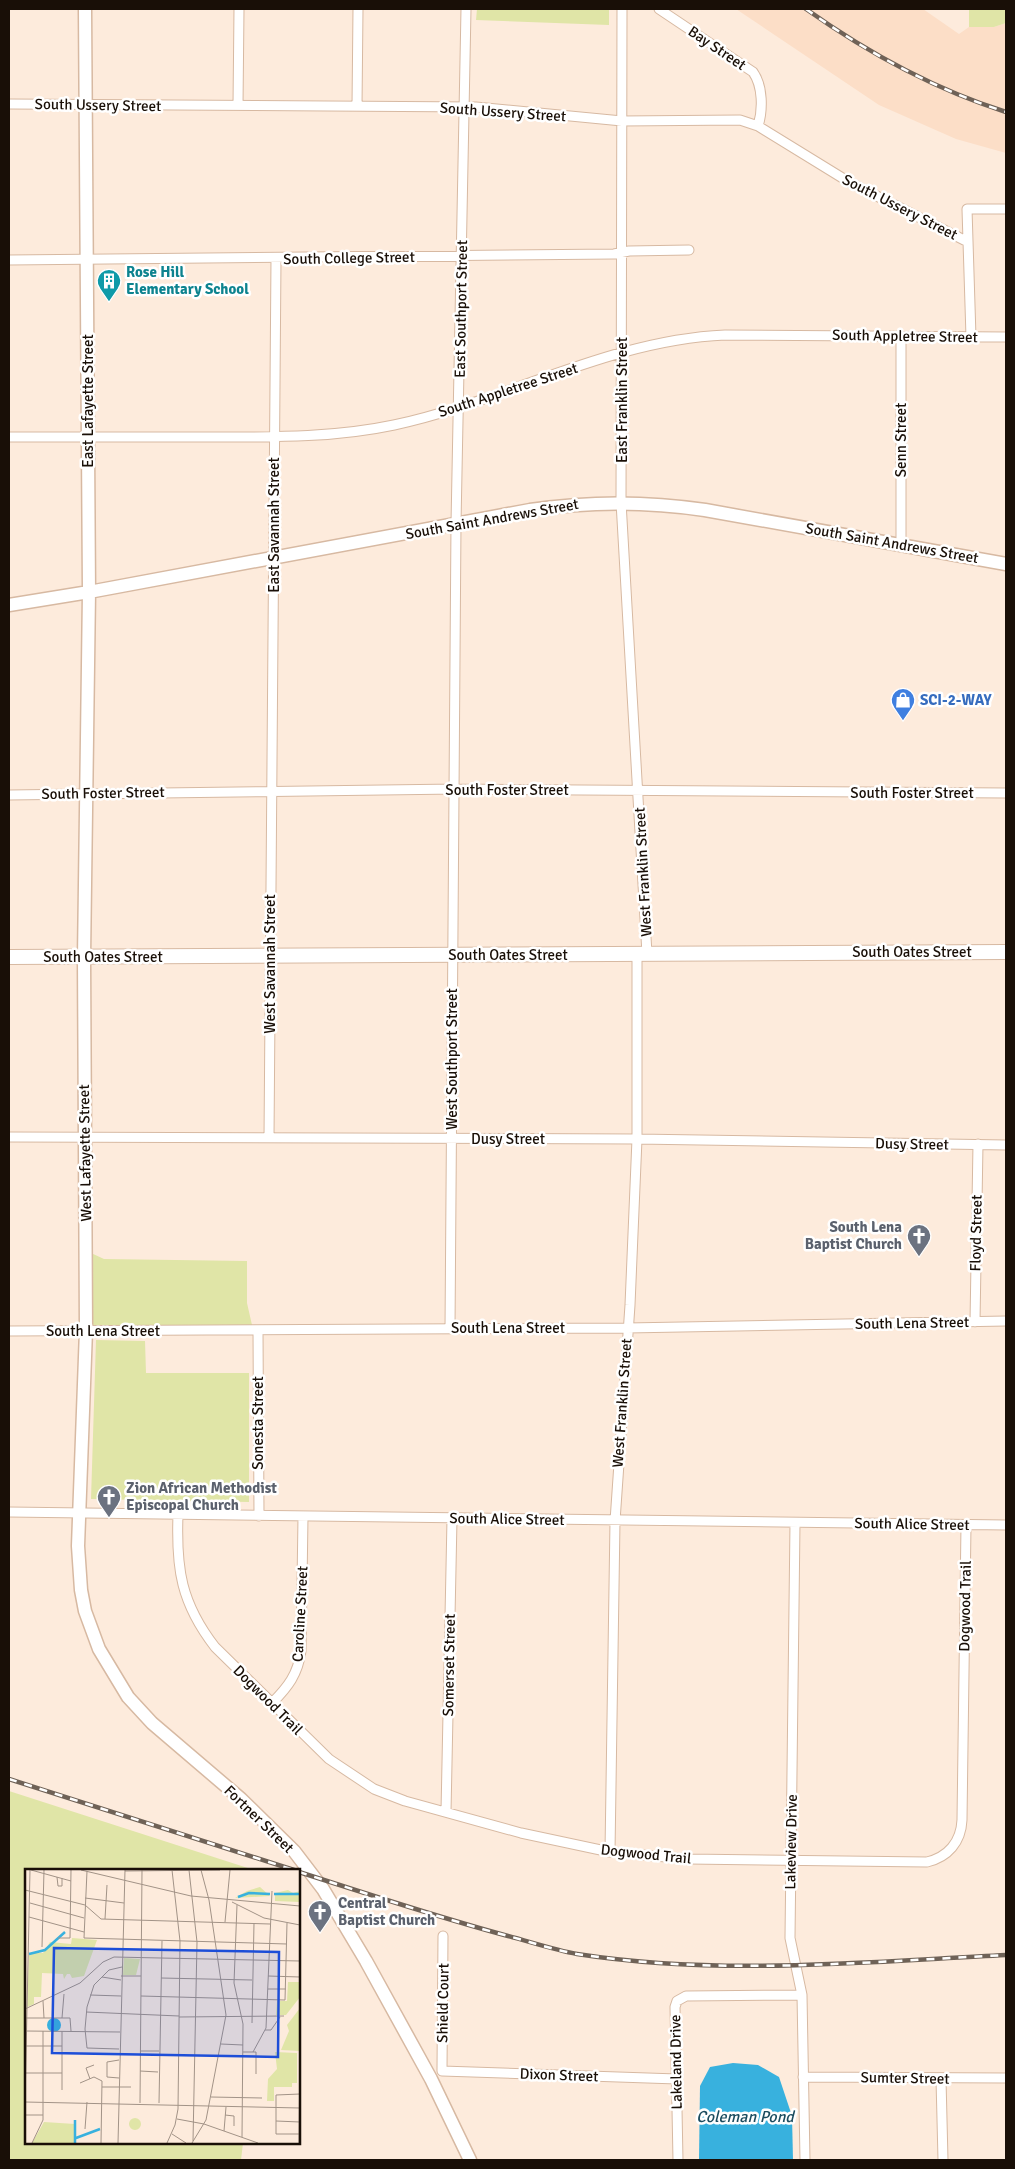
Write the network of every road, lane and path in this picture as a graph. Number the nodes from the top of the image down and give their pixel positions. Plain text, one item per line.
1 (85, 9) edge
2 (239, 9) edge
3 (358, 9) edge
4 (466, 9) edge
5 (622, 9) edge
6 (660, 9) edge
7 (9, 104) edge
8 (86, 105) junction
9 (238, 105) junction
10 (357, 106) junction
11 (464, 107) junction
12 (622, 121) junction
13 (758, 126) junction
14 (1006, 209) edge
15 (966, 241) junction
16 (689, 250) dead end
17 (622, 253) junction
18 (462, 256) junction
19 (276, 259) junction
20 (9, 260) edge
21 (87, 261) junction
22 (902, 336) junction
23 (971, 337) junction
24 (1006, 337) edge
25 (622, 353) junction
26 (460, 406) junction
27 (9, 437) edge
28 (88, 437) junction
29 (274, 437) junction
30 (621, 502) junction
31 (456, 524) junction
32 (901, 545) junction
33 (274, 558) junction
34 (1006, 564) edge
35 (89, 592) junction
36 (9, 605) edge
37 (456, 789) junction
38 (271, 790) junction
39 (638, 790) junction
40 (87, 793) junction
41 (1006, 793) edge
42 (9, 795) edge
43 (1006, 952) edge
44 (642, 954) junction
45 (453, 955) junction
46 (84, 956) junction
47 (271, 956) junction
48 (9, 957) edge
49 (9, 1137) edge
50 (85, 1138) junction
51 (269, 1138) junction
52 (451, 1138) junction
53 (637, 1139) junction
54 (978, 1144) junction
55 (1006, 1145) edge
56 (1006, 1321) edge
57 (975, 1322) junction
58 (627, 1328) junction
59 (450, 1329) junction
60 (86, 1330) junction
61 (258, 1330) junction
62 (9, 1332) edge
63 (9, 1512) edge
64 (79, 1513) junction
65 (178, 1515) junction
66 (259, 1516) junction
67 (303, 1516) junction
68 (452, 1519) junction
69 (615, 1521) junction
70 (795, 1523) junction
71 (966, 1525) junction
72 (1006, 1525) edge
73 (272, 1703) junction
74 (446, 1812) junction
75 (610, 1852) junction
76 (790, 1860) junction
77 (443, 1936) dead end
78 (802, 1995) junction
79 (442, 2071) junction
80 (803, 2077) junction
81 (1006, 2078) edge
82 (431, 2079) junction
83 (677, 2079) junction
84 (942, 2079) junction
85 (470, 2160) edge
86 (678, 2160) edge
87 (805, 2160) edge
88 (943, 2160) edge

1 - 8 street, East Lafayette Street
2 - 9 street
3 - 10 street
4 - 11 street, East Southport Street
5 - 12 street, East Franklin Street
6 - 13 street, Bay Street
7 - 8 street, South Ussery Street
8 - 9 street, South Ussery Street
8 - 21 street, East Lafayette Street
9 - 10 street, South Ussery Street
10 - 11 street, South Ussery Street
11 - 12 street, South Ussery Street
11 - 18 street, East Southport Street
12 - 13 street, South Ussery Street
12 - 17 street, East Franklin Street
13 - 15 street, South Ussery Street
14 - 15 street, South Ussery Street
15 - 23 street, South Ussery Street
16 - 17 street, South College Street
17 - 18 street, South College Street
17 - 25 street, East Franklin Street
18 - 19 street, South College Street
18 - 26 street, East Southport Street
19 - 21 street, South College Street
19 - 29 street, East Savannah Street
20 - 21 street, South College Street
21 - 28 street, East Lafayette Street
22 - 23 street, South Appletree Street
22 - 25 street, South Appletree Street
22 - 32 street, Senn Street
23 - 24 street, South Appletree Street
25 - 26 street, South Appletree Street
25 - 30 street, East Franklin Street
26 - 29 street, South Appletree Street
26 - 31 street, East Southport Street
27 - 28 street, South Appletree Street
28 - 29 street, South Appletree Street
28 - 35 street, East Lafayette Street
29 - 33 street, East Savannah Street
30 - 31 street, South Saint Andrews Street
30 - 32 street, South Saint Andrews Street
30 - 39 street, East Franklin Street
31 - 33 street, South Saint Andrews Street
31 - 37 street, East Southport Street
32 - 34 street, South Saint Andrews Street
33 - 35 street, South Saint Andrews Street
33 - 38 street, East Savannah Street
35 - 36 street, South Saint Andrews Street
35 - 40 street, East Lafayette Street
37 - 38 street, South Foster Street
37 - 39 street, South Foster Street
37 - 45 street, West Southport Street
38 - 40 street, South Foster Street
38 - 47 street, West Savannah Street
39 - 41 street, South Foster Street
39 - 44 street, West Franklin Street
40 - 42 street, South Foster Street
40 - 46 street, West Lafayette Street
43 - 44 main road, South Oates Street
44 - 45 main road, South Oates Street
44 - 53 street, West Franklin Street
45 - 47 main road, South Oates Street
45 - 52 street, West Southport Street
46 - 47 main road, South Oates Street
46 - 48 main road, South Oates Street
46 - 50 street, West Lafayette Street
47 - 51 street, West Savannah Street
49 - 50 street, Dusy Street
50 - 51 street, Dusy Street
50 - 60 street, West Lafayette Street
51 - 52 street, Dusy Street
52 - 53 street, Dusy Street
52 - 59 street, West Southport Street
53 - 54 street, Dusy Street
53 - 58 street, West Franklin Street
54 - 55 street, Dusy Street
54 - 57 street, Floyd Street
56 - 57 street, South Lena Street
57 - 58 street, South Lena Street
58 - 59 street, South Lena Street
58 - 69 street, West Franklin Street
59 - 61 street, South Lena Street
60 - 61 street, South Lena Street
60 - 62 street, South Lena Street
60 - 64 street, West Lafayette Street
61 - 66 street, Sonesta Street
63 - 64 street, South Alice Street
64 - 65 street, South Alice Street
64 - 82 street, Fortner Street
65 - 66 street, South Alice Street
65 - 73 street, Dogwood Trail
66 - 67 street, South Alice Street
67 - 68 street, South Alice Street
67 - 73 street, Caroline Street
68 - 69 street, South Alice Street
68 - 74 street, Somerset Street
69 - 70 street, South Alice Street
69 - 75 street, West Franklin Street
70 - 71 street, South Alice Street
70 - 76 street, Lakeview Drive
71 - 72 street, South Alice Street
71 - 76 street, Dogwood Trail
73 - 74 street, Dogwood Trail
74 - 75 street, Dogwood Trail
75 - 76 street, Dogwood Trail
76 - 78 street, Lakeview Drive
77 - 79 street, Shield Court
78 - 80 street, Lakeview Drive
78 - 83 street, Lakeland Drive
79 - 82 street
79 - 83 street, Dixon Street
80 - 84 street, Sumter Street
80 - 87 street, Lakeview Drive
81 - 84 street, Sumter Street
82 - 85 street, Fortner Street
83 - 86 street, Lakeland Drive
84 - 88 street

